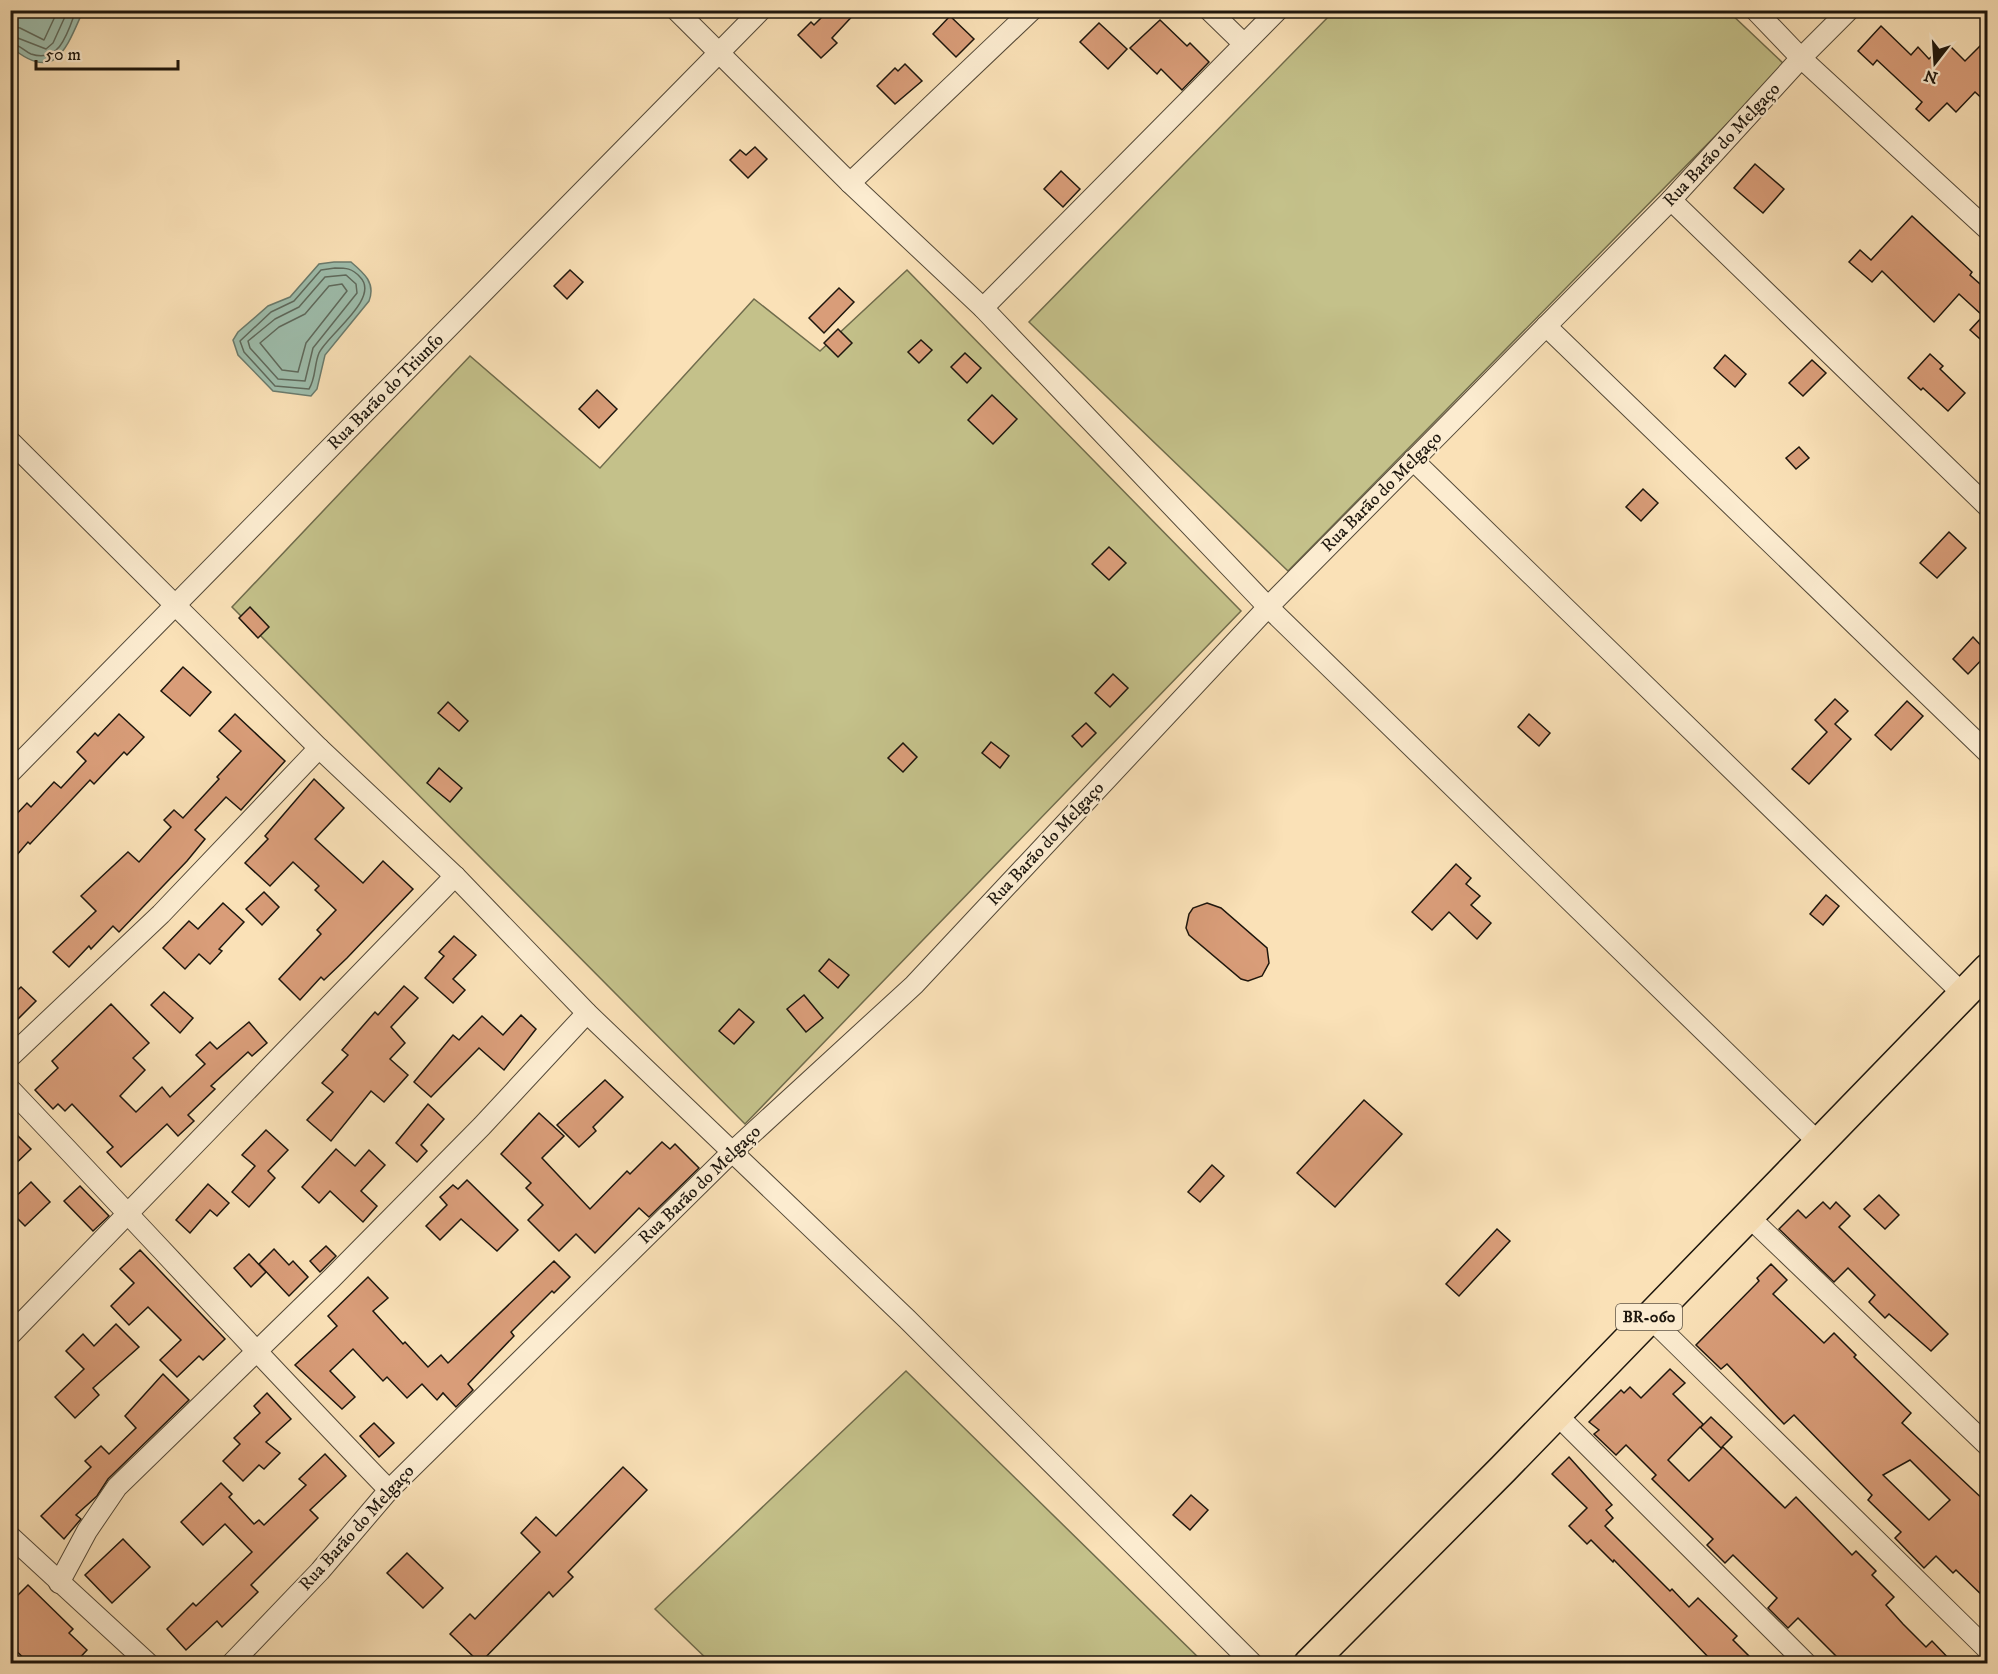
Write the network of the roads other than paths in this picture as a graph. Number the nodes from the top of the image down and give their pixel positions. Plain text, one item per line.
1 (676, 10) edge
2 (761, 10) edge
3 (1032, 10) edge
4 (1209, 10) edge
5 (1278, 10) edge
6 (1755, 10) edge
7 (1849, 10) edge
8 (1244, 44) junction
9 (719, 52) junction
10 (1801, 58) junction
11 (850, 183) junction
12 (1671, 200) junction
13 (1988, 230) edge
14 (983, 308) junction
15 (1546, 326) junction
16 (10, 441) edge
17 (1413, 460) junction
18 (1988, 507) edge
19 (177, 604) junction
20 (1268, 607) junction
21 (319, 748) junction
22 (1988, 753) edge
23 (10, 773) edge
24 (455, 876) junction
25 (1988, 969) edge
26 (1963, 994) junction
27 (587, 1013) junction
28 (10, 1058) edge
29 (10, 1089) edge
30 (1818, 1142) junction
31 (732, 1152) junction
32 (128, 1212) junction
33 (1747, 1215) junction
34 (1649, 1317) junction
35 (10, 1335) edge
36 (254, 1352) junction
37 (1555, 1413) junction
38 (1988, 1446) edge
39 (389, 1490) junction
40 (10, 1536) edge
41 (59, 1583) junction
42 (1988, 1650) edge
43 (148, 1664) edge
44 (231, 1664) edge
45 (1253, 1664) edge
46 (1309, 1664) edge
47 (1807, 1664) edge

1 - 9 street
2 - 9 street, Rua Barão do Triunfo
3 - 11 street
4 - 8 street
5 - 8 street
6 - 10 street
7 - 10 street, Rua Barão do Melgaço
8 - 14 street
9 - 11 street
9 - 19 street, Rua Barão do Triunfo
10 - 12 street, Rua Barão do Melgaço
10 - 13 street
11 - 14 street
12 - 15 street, Rua Barão do Melgaço
12 - 18 street
14 - 20 street
15 - 17 street, Rua Barão do Melgaço
15 - 22 street
16 - 19 street
17 - 20 street, Rua Barão do Melgaço
17 - 26 street
19 - 21 street
19 - 23 street, Rua Barão do Triunfo
20 - 30 street
20 - 31 street, Rua Barão do Melgaço
21 - 24 street
21 - 28 street
24 - 27 street
24 - 32 street
25 - 26 main road, BR-060
26 - 30 main road, BR-060
27 - 31 street
27 - 36 street
29 - 32 street
30 - 33 main road, BR-060
31 - 39 street, Rua Barão do Melgaço
31 - 45 street
32 - 35 street
32 - 36 street
33 - 34 main road, BR-060
33 - 38 street
34 - 37 main road, BR-060
34 - 42 street
36 - 39 street
36 - 41 street
37 - 46 main road, BR-060
37 - 47 street
39 - 44 street, Rua Barão do Melgaço
40 - 41 street
41 - 43 street

